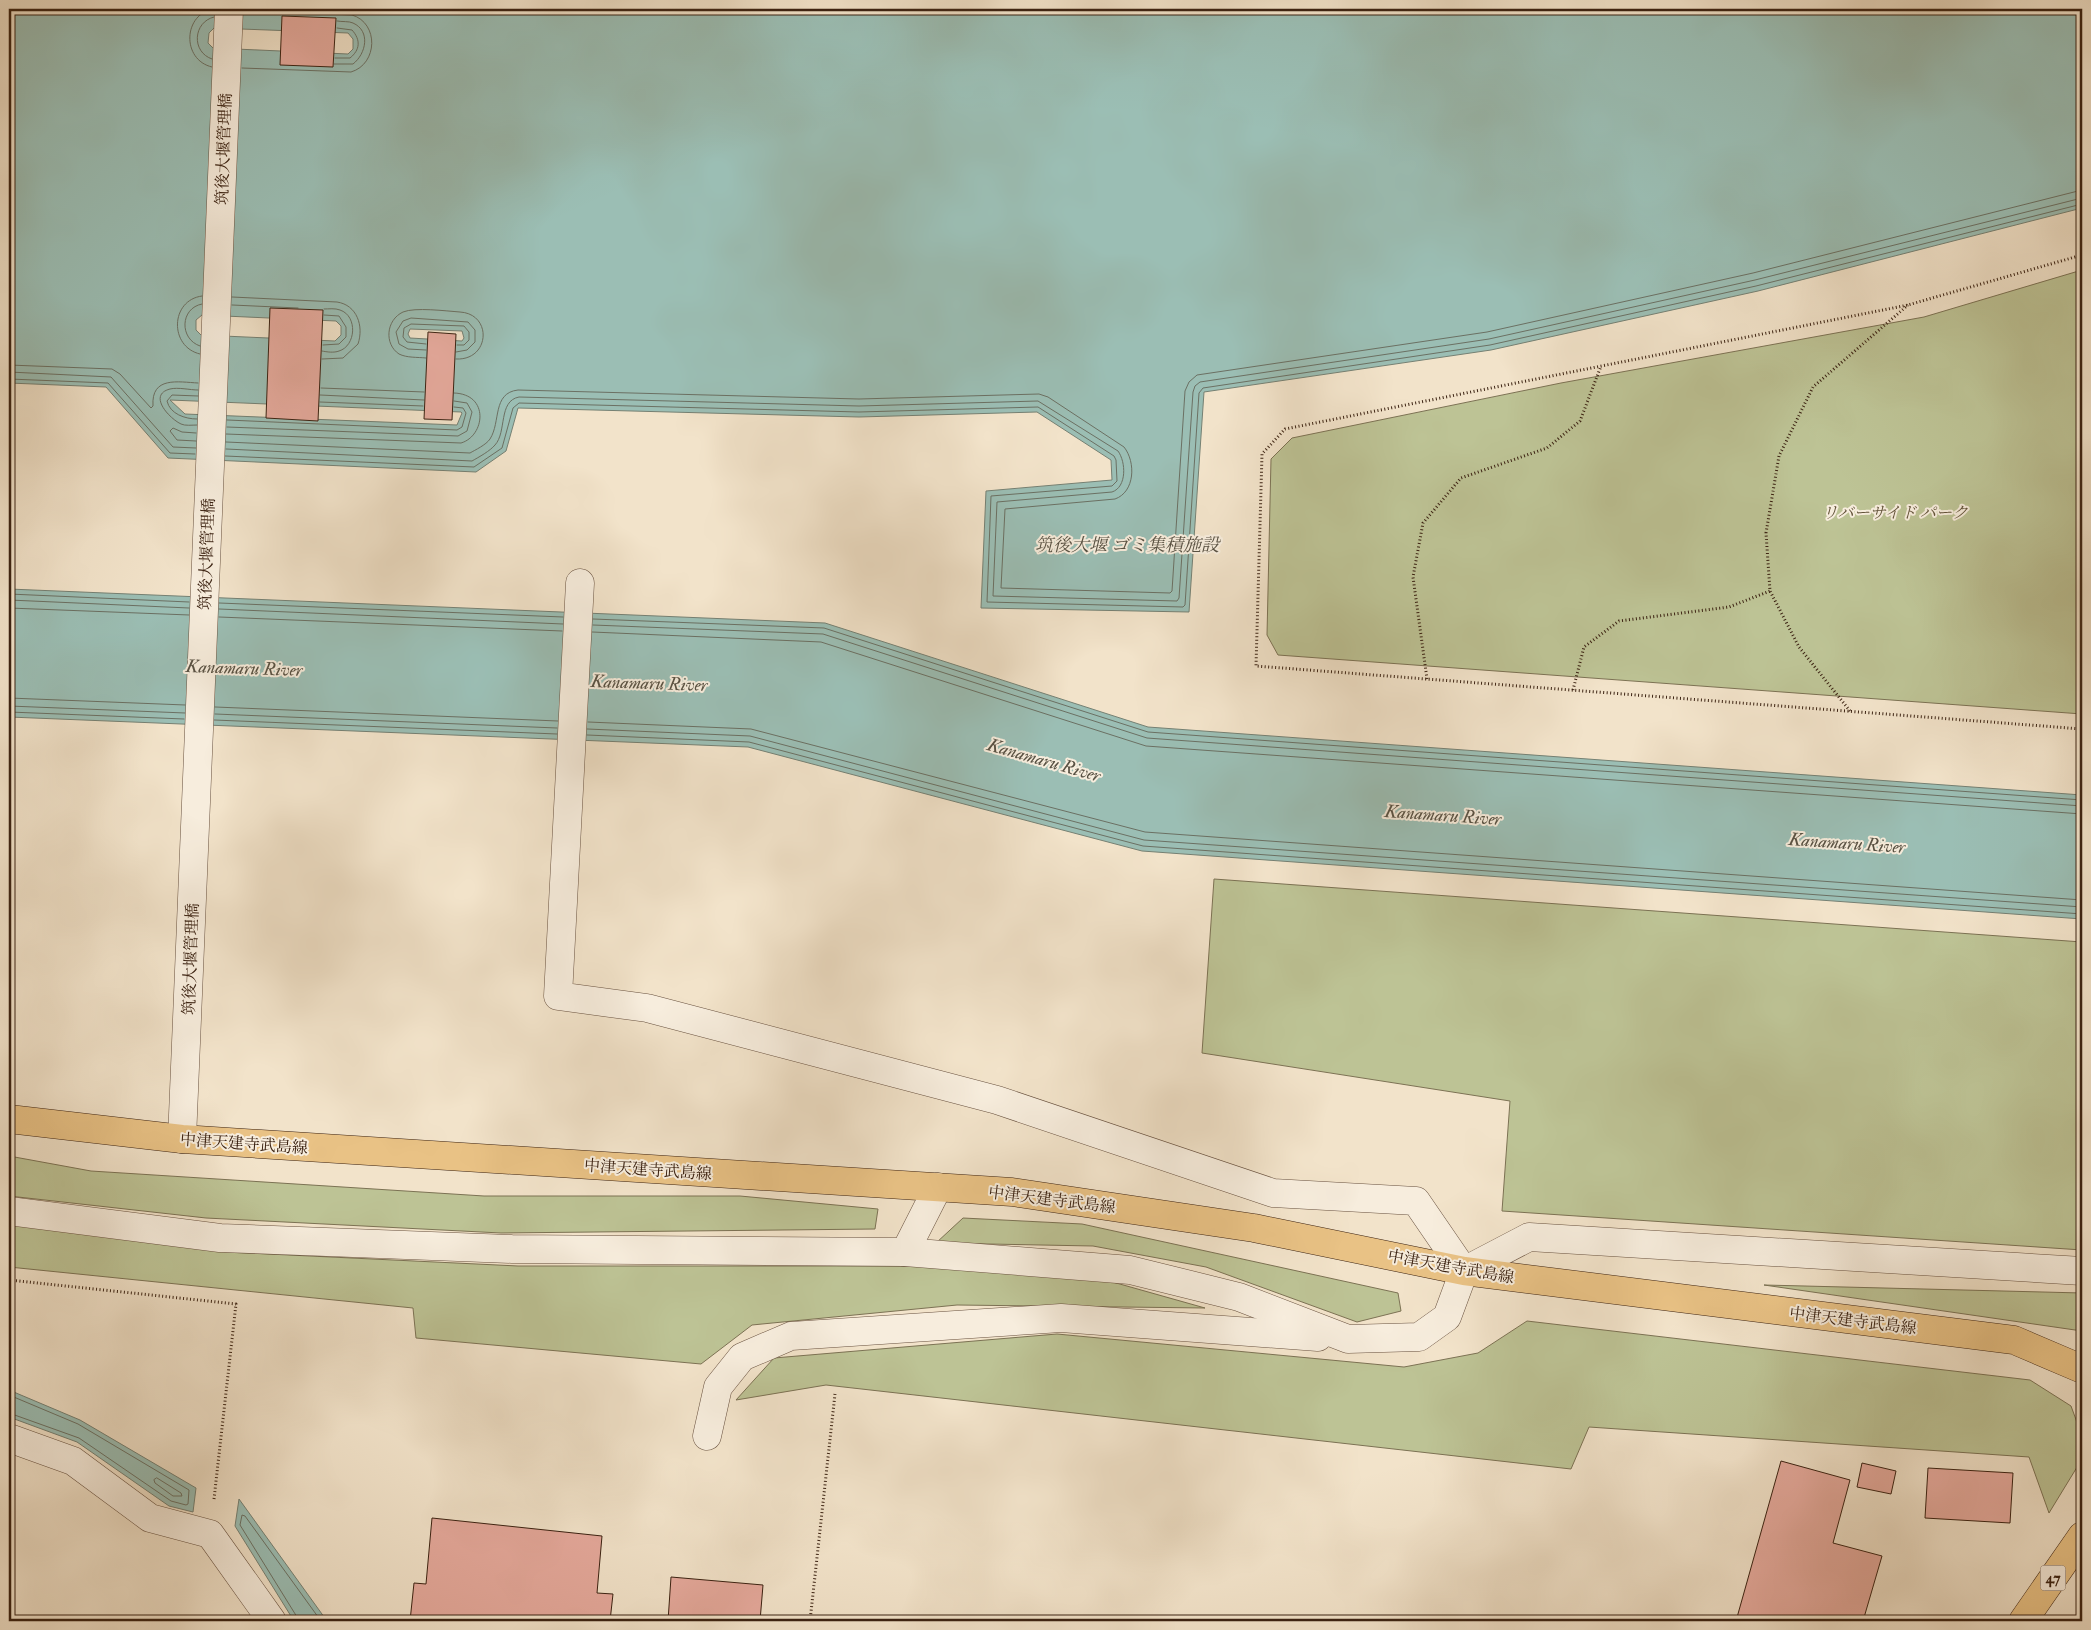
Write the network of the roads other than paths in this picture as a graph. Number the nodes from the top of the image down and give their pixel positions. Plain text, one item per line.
1 (228, 9) edge
2 (580, 582) dead end
3 (9, 1119) edge
4 (182, 1139) junction
5 (938, 1188) junction
6 (9, 1211) edge
7 (905, 1252) junction
8 (1464, 1271) junction
9 (2082, 1271) edge
10 (1348, 1339) junction
11 (2082, 1369) edge
12 (707, 1436) dead end
13 (9, 1438) edge
14 (2082, 1536) edge
15 (272, 1621) edge
16 (2023, 1621) edge

1 - 4 street, 筑後大堰管理橋
2 - 8 street
3 - 4 main road, 中津天建寺武島線
4 - 5 main road, 中津天建寺武島線
5 - 7 street
5 - 8 main road, 中津天建寺武島線
6 - 7 street
7 - 10 street
8 - 9 street
8 - 10 street
8 - 11 main road, 中津天建寺武島線
10 - 12 street
13 - 15 street
14 - 16 main road, 47

